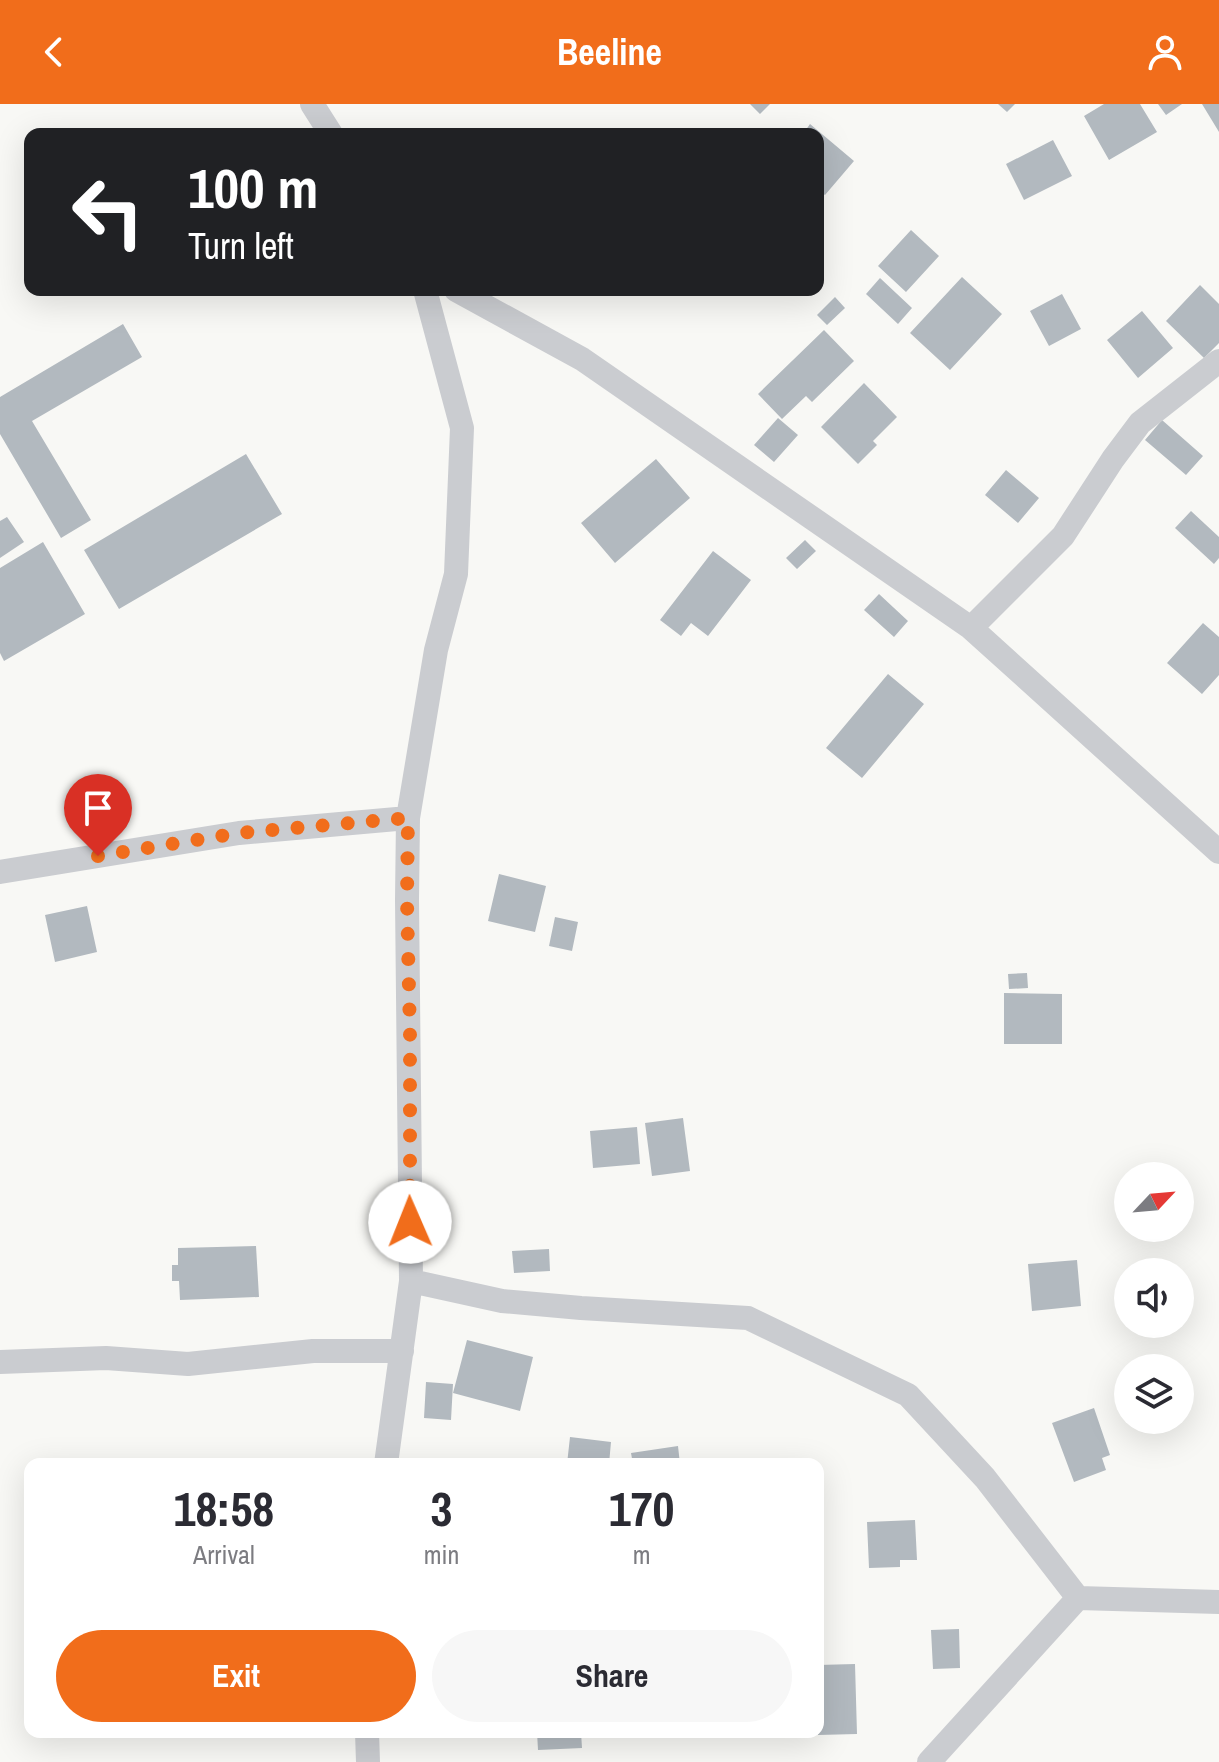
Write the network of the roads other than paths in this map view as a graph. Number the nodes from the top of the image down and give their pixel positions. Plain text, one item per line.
1 (312, 104) edge
2 (327, 128) edge
3 (427, 296) edge
4 (467, 296) edge
5 (1219, 361) edge
6 (971, 628) junction
7 (408, 818) junction
8 (1219, 852) edge
9 (0, 872) edge
10 (411, 1281) junction
11 (402, 1351) junction
12 (0, 1362) edge
13 (387, 1458) edge
14 (1078, 1598) junction
15 (1219, 1602) edge
16 (367, 1738) edge
17 (368, 1762) edge
18 (929, 1762) edge

1 - 2 street
3 - 7 street
4 - 6 street
5 - 6 street
6 - 8 street
7 - 9 street
7 - 10 street
10 - 11 street
10 - 14 street
11 - 12 street
11 - 13 street
14 - 15 street
14 - 18 street
16 - 17 street

